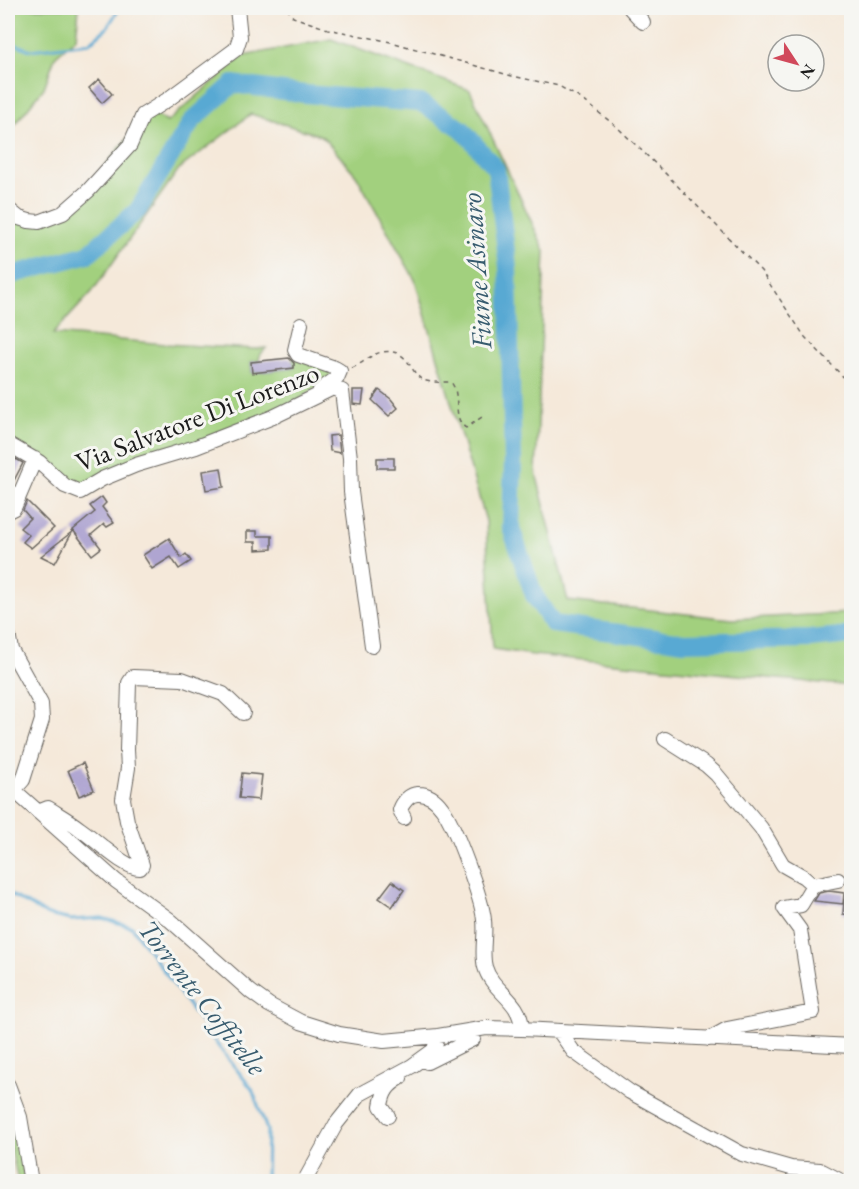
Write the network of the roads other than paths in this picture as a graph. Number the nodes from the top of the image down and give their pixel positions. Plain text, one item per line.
1 (237, 8) edge
2 (630, 8) edge
3 (643, 22) dead end
4 (8, 209) edge
5 (301, 324) dead end
6 (301, 403) junction
7 (8, 444) edge
8 (35, 459) junction
9 (8, 511) edge
10 (8, 633) edge
11 (372, 646) dead end
12 (243, 713) dead end
13 (665, 740) dead end
14 (11, 788) edge
15 (38, 812) junction
16 (404, 818) dead end
17 (838, 880) dead end
18 (813, 885) junction
19 (522, 1029) junction
20 (475, 1030) junction
21 (559, 1031) junction
22 (438, 1036) junction
23 (709, 1039) junction
24 (852, 1046) edge
25 (8, 1085) edge
26 (388, 1116) dead end
27 (817, 1176) edge
28 (31, 1182) edge
29 (304, 1182) edge
30 (843, 1182) edge

1 - 4 street
2 - 3 street
5 - 6 street
6 - 8 street, Via Salvatore Di Lorenzo
6 - 11 street, Via Salvatore Di Lorenzo
7 - 8 street, Via Salvatore Di Lorenzo
8 - 9 street
10 - 14 street
12 - 15 street
13 - 18 street
14 - 15 street
15 - 22 street
16 - 19 street
17 - 18 street
18 - 23 street
19 - 20 street
19 - 21 street
20 - 22 street
20 - 26 street
21 - 23 street
21 - 27 street
22 - 29 street
23 - 24 street
25 - 28 street
27 - 30 street

